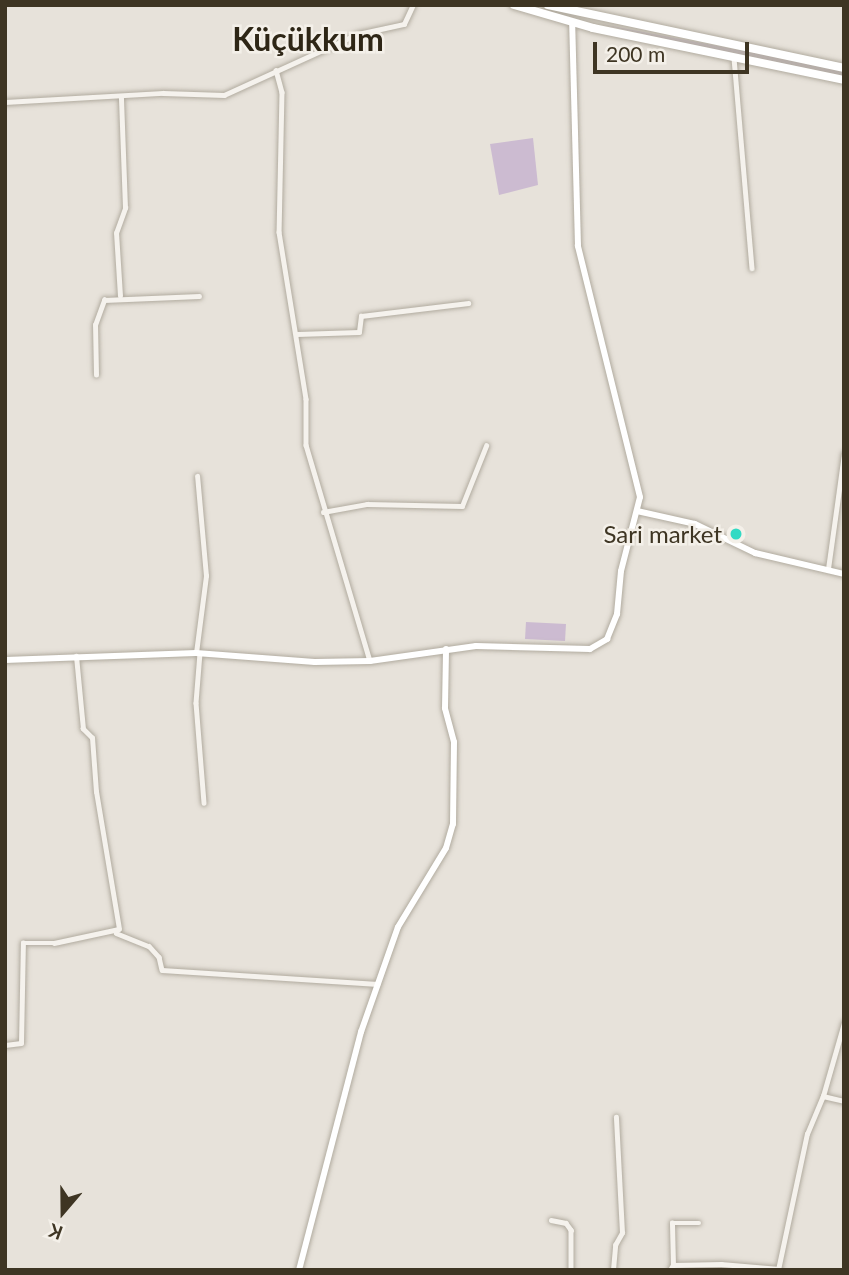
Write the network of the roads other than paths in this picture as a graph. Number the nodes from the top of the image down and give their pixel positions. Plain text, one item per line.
1 (413, 5) edge
2 (514, 5) edge
3 (548, 5) edge
4 (573, 19) junction
5 (734, 58) junction
6 (844, 68) edge
7 (276, 70) junction
8 (844, 80) edge
9 (121, 97) junction
10 (5, 102) edge
11 (752, 268) dead end
12 (120, 296) junction
13 (199, 296) dead end
14 (468, 303) dead end
15 (297, 334) junction
16 (96, 375) dead end
17 (486, 446) dead end
18 (844, 454) edge
19 (197, 476) dead end
20 (637, 511) junction
21 (323, 512) junction
22 (828, 569) junction
23 (844, 574) edge
24 (446, 649) junction
25 (198, 653) junction
26 (76, 655) junction
27 (5, 660) edge
28 (370, 661) junction
29 (204, 803) dead end
30 (116, 933) junction
31 (379, 984) junction
32 (844, 1023) edge
33 (5, 1045) edge
34 (824, 1096) junction
35 (844, 1101) edge
36 (616, 1117) dead end
37 (551, 1220) dead end
38 (699, 1223) dead end
39 (672, 1267) edge
40 (778, 1269) edge
41 (299, 1270) edge
42 (572, 1270) edge
43 (612, 1270) edge

1 - 7 street
2 - 4 highway
3 - 4 highway
4 - 5 highway
4 - 6 highway
4 - 20 street
5 - 8 highway
5 - 11 street
7 - 9 street
7 - 15 street
9 - 10 street
9 - 12 street
12 - 13 street
12 - 16 street
14 - 15 street
15 - 21 street
17 - 21 street
18 - 22 street
19 - 25 street
20 - 22 street
20 - 24 street
21 - 28 street
22 - 23 street
24 - 28 street
24 - 31 street
25 - 26 street
25 - 28 street
25 - 29 street
26 - 27 street
26 - 30 street
30 - 31 street
30 - 33 street
31 - 41 street
32 - 34 street
34 - 35 street
34 - 40 street
36 - 43 street
37 - 42 street
38 - 39 street
39 - 40 street

